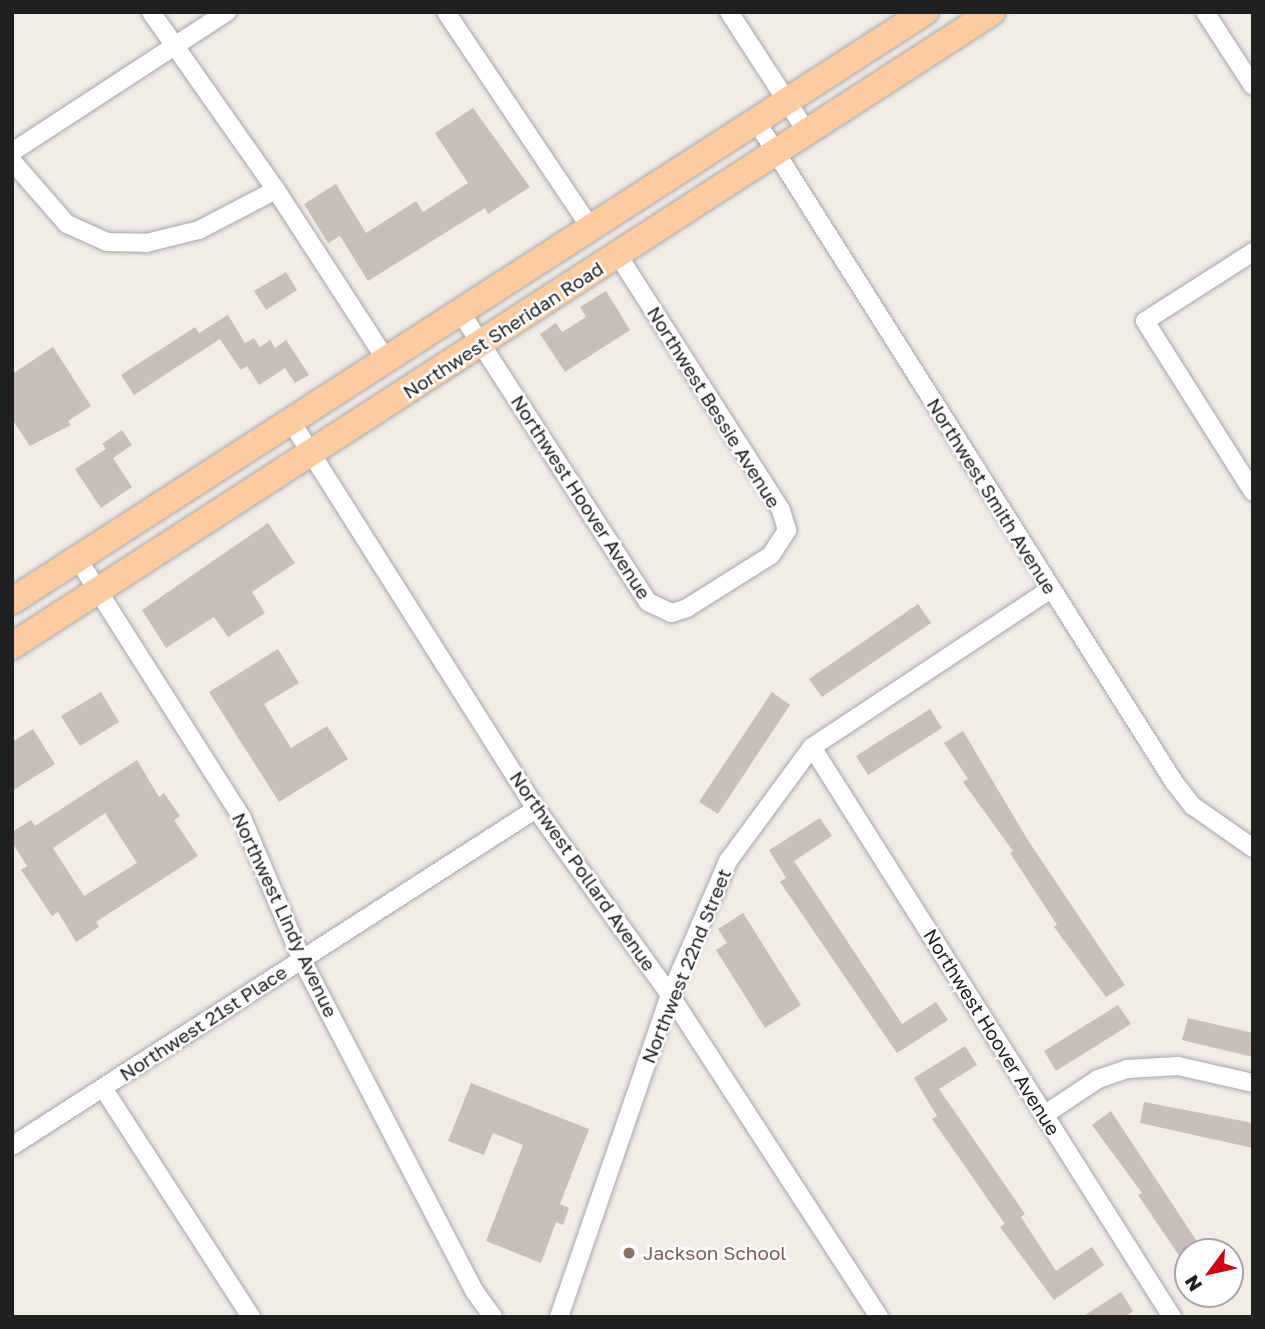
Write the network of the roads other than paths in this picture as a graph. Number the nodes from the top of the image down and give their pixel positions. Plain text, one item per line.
1 (151, 12) edge
2 (227, 12) edge
3 (446, 12) edge
4 (729, 12) edge
5 (925, 12) edge
6 (992, 12) edge
7 (1205, 12) edge
8 (173, 47) junction
9 (1253, 86) edge
10 (786, 102) junction
11 (756, 121) junction
12 (807, 132) junction
13 (12, 152) edge
14 (776, 152) junction
15 (12, 161) edge
16 (276, 190) junction
17 (591, 229) junction
18 (1253, 252) edge
19 (618, 255) junction
20 (461, 313) junction
21 (481, 344) junction
22 (387, 361) junction
23 (292, 423) junction
24 (312, 454) junction
25 (1253, 492) edge
26 (79, 561) junction
27 (731, 581) joint
28 (1051, 589) junction
29 (99, 592) junction
30 (12, 601) edge
31 (12, 646) edge
32 (812, 747) junction
33 (536, 809) junction
34 (1253, 848) edge
35 (302, 960) junction
36 (670, 995) junction
37 (1253, 1083) edge
38 (103, 1088) junction
39 (1044, 1115) junction
40 (12, 1146) edge
41 (251, 1317) edge
42 (493, 1317) edge
43 (558, 1317) edge
44 (879, 1317) edge
45 (1172, 1317) edge

1 - 8 street
2 - 8 street
3 - 17 street
4 - 10 street
5 - 10 main road, Northwest Sheridan Road
6 - 12 main road, Northwest Sheridan Road
7 - 9 street
8 - 13 street
8 - 16 street
10 - 11 main road, Northwest Sheridan Road
10 - 12 street
11 - 14 street, Northwest Smith Avenue
11 - 17 main road, Northwest Sheridan Road
12 - 14 main road, Northwest Sheridan Road
14 - 19 main road, Northwest Sheridan Road
14 - 28 street, Northwest Smith Avenue
15 - 16 street
16 - 22 street
17 - 20 main road, Northwest Sheridan Road
18 - 25 street
19 - 21 main road, Northwest Sheridan Road
19 - 27 street, Northwest Bessie Avenue
20 - 21 street, Northwest Hoover Avenue
20 - 22 main road, Northwest Sheridan Road
21 - 24 main road, Northwest Sheridan Road
21 - 27 street, Northwest Hoover Avenue
22 - 23 main road, Northwest Sheridan Road
23 - 24 street, Northwest Pollard Avenue
23 - 26 main road, Northwest Sheridan Road
24 - 29 main road, Northwest Sheridan Road
24 - 33 street, Northwest Pollard Avenue
26 - 29 street, Northwest Lindy Avenue
26 - 30 main road, Northwest Sheridan Road
28 - 32 street, Northwest 22nd Street
28 - 34 street, Northwest Smith Avenue
29 - 31 main road, Northwest Sheridan Road
29 - 35 street, Northwest Lindy Avenue
32 - 36 street, Northwest 22nd Street
32 - 39 street, Northwest Hoover Avenue
33 - 35 street, Northwest 21st Place
33 - 36 street, Northwest Pollard Avenue
35 - 38 street, Northwest 21st Place
35 - 42 street, Northwest Lindy Avenue
36 - 43 street, Northwest 22nd Street
36 - 44 street, Northwest Pollard Avenue
37 - 39 street
38 - 40 street, Northwest 21st Place
38 - 41 street
39 - 45 street, Northwest Hoover Avenue

